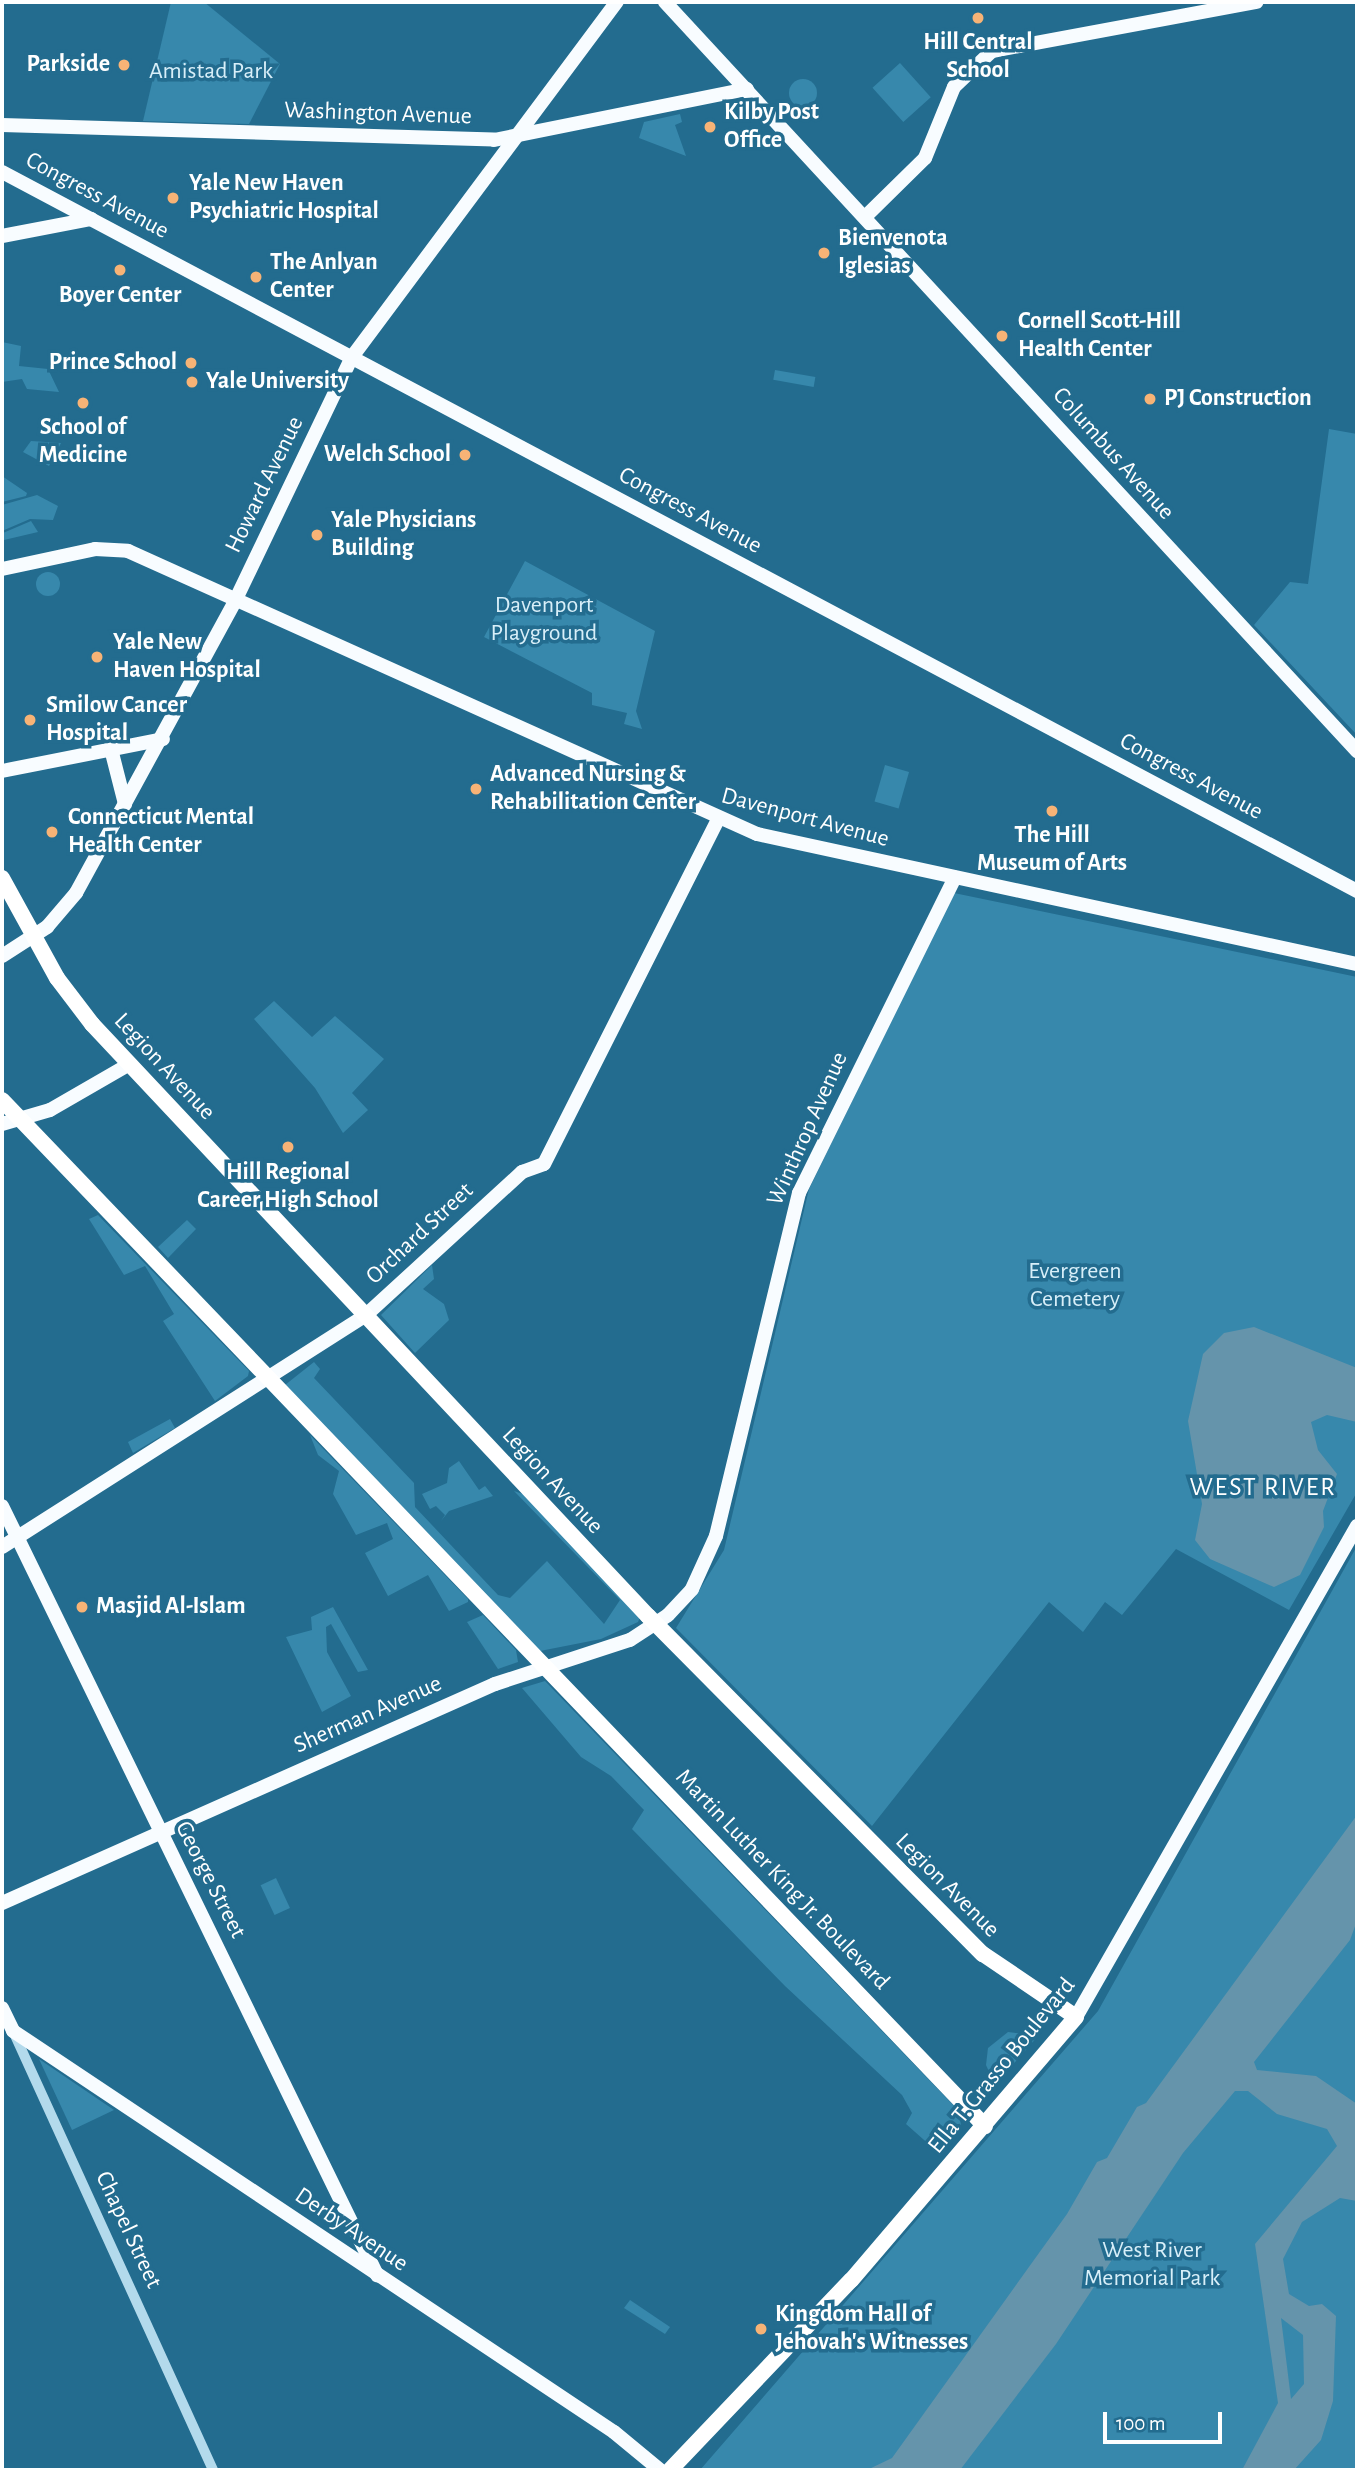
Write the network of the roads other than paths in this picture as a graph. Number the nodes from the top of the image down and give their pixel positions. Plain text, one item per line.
1 (617, 2) edge
2 (665, 2) edge
3 (1257, 2) edge
4 (747, 89) junction
5 (2, 125) edge
6 (514, 137) junction
7 (2, 172) edge
8 (866, 217) junction
9 (91, 219) junction
10 (2, 236) edge
11 (352, 357) junction
12 (2, 569) edge
13 (236, 599) junction
14 (163, 739) junction
15 (111, 749) junction
16 (1357, 751) edge
17 (2, 771) edge
18 (125, 804) junction
19 (718, 820) junction
20 (2, 878) edge
21 (955, 878) junction
22 (1357, 891) edge
23 (33, 937) junction
24 (2, 956) edge
25 (1357, 964) edge
26 (128, 1065) junction
27 (2, 1100) edge
28 (21, 1120) junction
29 (2, 1124) edge
30 (366, 1315) junction
31 (267, 1377) junction
32 (2, 1506) edge
33 (1357, 1527) edge
34 (716, 1536) joint
35 (18, 1540) junction
36 (2, 1547) edge
37 (657, 1625) junction
38 (545, 1666) junction
39 (160, 1832) junction
40 (2, 1903) edge
41 (2, 2008) edge
42 (1076, 2017) junction
43 (13, 2031) junction
44 (985, 2126) junction
45 (377, 2275) junction
46 (213, 2470) edge
47 (660, 2470) edge
48 (670, 2470) edge

1 - 6 main road, Howard Avenue
2 - 4 main road, Columbus Avenue
3 - 8 main road
4 - 6 main road, Washington Avenue
4 - 8 main road, Columbus Avenue
5 - 6 main road, Washington Avenue
6 - 11 main road, Howard Avenue
7 - 9 main road, Congress Avenue
8 - 16 main road, Columbus Avenue
9 - 10 main road
9 - 11 main road, Congress Avenue
11 - 13 main road, Howard Avenue
11 - 22 main road, Congress Avenue
12 - 13 main road, Davenport Avenue
13 - 14 main road, Howard Avenue
13 - 19 main road, Davenport Avenue
14 - 15 main road
14 - 18 main road, Howard Avenue
15 - 17 main road
15 - 18 main road
18 - 23 main road, Howard Avenue
19 - 21 main road, Davenport Avenue
19 - 30 main road, Orchard Street
20 - 23 highway, Legion Avenue
21 - 25 main road, Davenport Avenue
21 - 34 main road, Winthrop Avenue
23 - 24 main road, Howard Avenue
23 - 26 highway, Legion Avenue
26 - 28 main road
26 - 30 highway, Legion Avenue
27 - 28 highway, Martin Luther King Jr. Boulevard
28 - 29 main road
28 - 31 highway, Martin Luther King Jr. Boulevard
30 - 31 main road, Orchard Street
30 - 37 highway, Legion Avenue
31 - 35 main road, Orchard Street
31 - 38 highway, Martin Luther King Jr. Boulevard
32 - 35 main road, George Street
33 - 42 main road, Ella T. Grasso Boulevard
34 - 37 main road, Sherman Avenue
35 - 36 main road, Orchard Street
35 - 39 main road, George Street
37 - 38 main road, Sherman Avenue
37 - 42 highway, Legion Avenue
38 - 39 main road, Sherman Avenue
38 - 44 highway, Martin Luther King Jr. Boulevard
39 - 40 main road, Sherman Avenue
39 - 45 main road, George Street
41 - 43 main road, Chapel Street
42 - 44 highway, Ella T. Grasso Boulevard
43 - 45 main road, Derby Avenue
43 - 46 street, Chapel Street
44 - 48 highway, Ella T. Grasso Boulevard
45 - 47 main road, Derby Avenue

